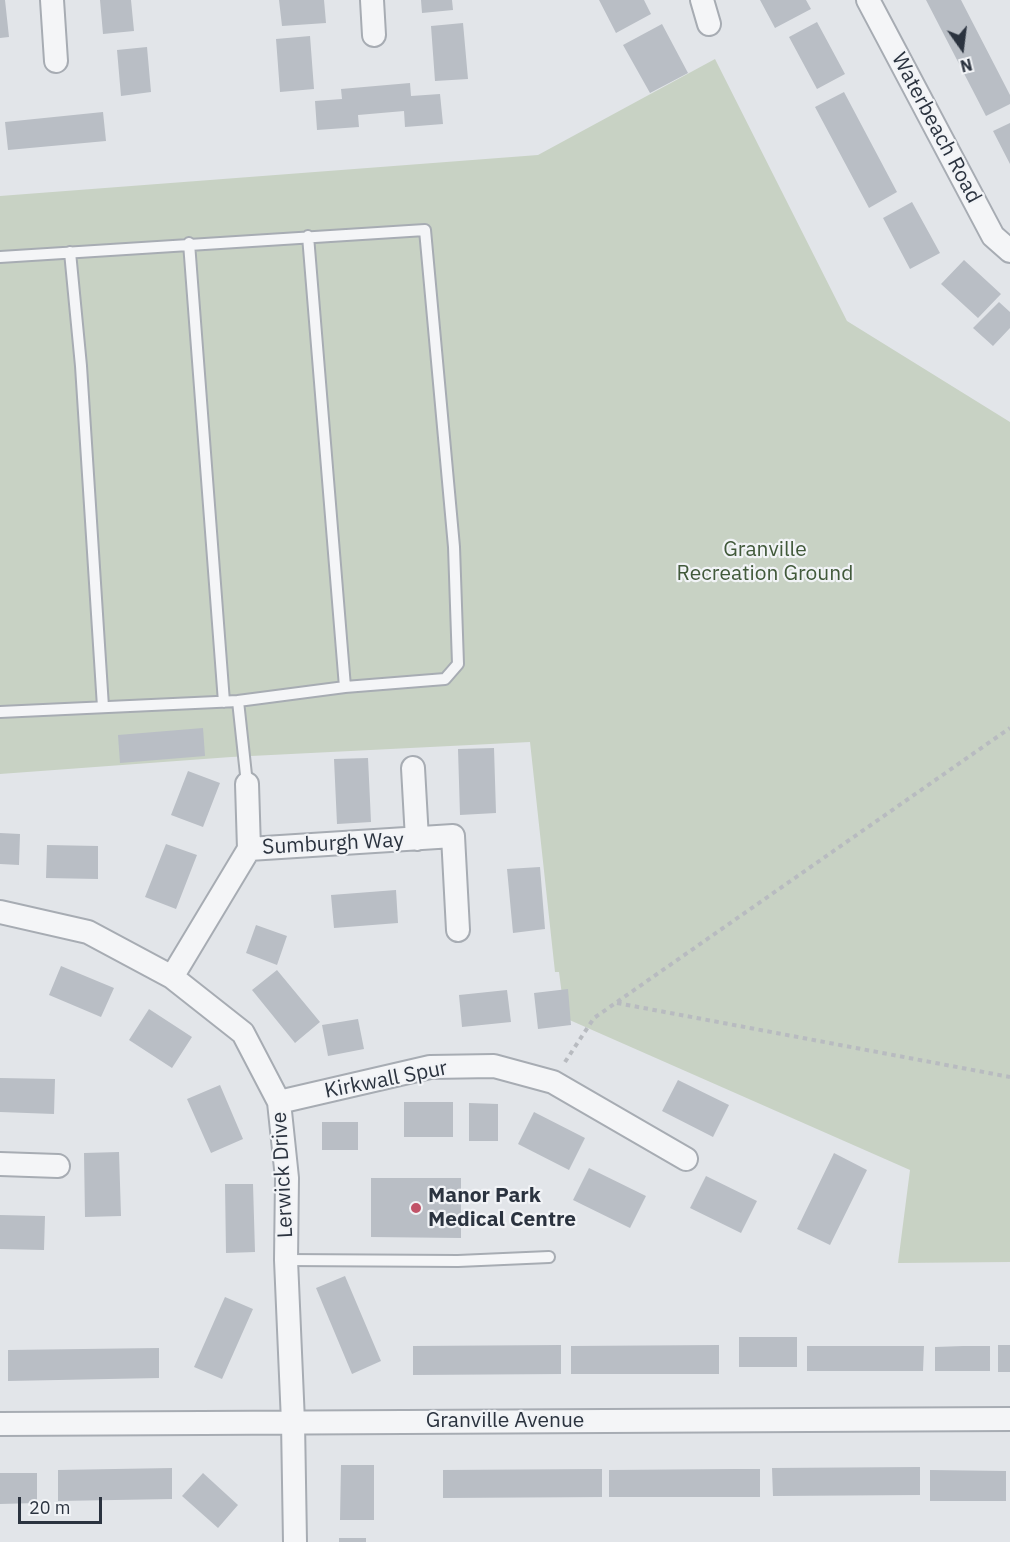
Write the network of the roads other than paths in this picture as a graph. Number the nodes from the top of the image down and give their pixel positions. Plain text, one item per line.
1 (52, 0) edge
2 (372, 0) edge
3 (702, 0) edge
4 (868, 0) edge
5 (709, 24) dead end
6 (374, 35) dead end
7 (56, 61) dead end
8 (308, 236) junction
9 (189, 243) junction
10 (1010, 251) edge
11 (70, 252) junction
12 (0, 257) edge
13 (345, 687) junction
14 (238, 701) junction
15 (224, 702) junction
16 (103, 707) junction
17 (0, 712) edge
18 (413, 768) dead end
19 (247, 784) joint
20 (417, 839) junction
21 (249, 849) junction
22 (0, 912) edge
23 (458, 930) dead end
24 (172, 977) junction
25 (279, 1102) junction
26 (686, 1159) dead end
27 (0, 1164) edge
28 (58, 1166) dead end
29 (549, 1257) dead end
30 (286, 1260) junction
31 (1010, 1419) edge
32 (293, 1422) junction
33 (0, 1424) edge
34 (295, 1542) edge

1 - 7 street
2 - 6 street
3 - 5 street
4 - 10 street, Waterbeach Road
8 - 9 lane
8 - 13 lane
8 - 13 lane
9 - 11 lane
9 - 15 lane
11 - 12 lane
11 - 16 lane
13 - 14 lane
14 - 15 lane
14 - 19 lane
15 - 16 lane
16 - 17 lane
18 - 20 street, Sumburgh Way
19 - 21 street, Sumburgh Way
20 - 21 street, Sumburgh Way
20 - 23 street, Sumburgh Way
21 - 24 street, Sumburgh Way
22 - 24 street, Lerwick Drive
24 - 25 street, Lerwick Drive
25 - 26 street, Kirkwall Spur
25 - 30 street, Lerwick Drive
27 - 28 street
29 - 30 lane
30 - 32 street, Lerwick Drive
31 - 32 street, Granville Avenue
32 - 33 street, Granville Avenue
32 - 34 street, Lerwick Drive

